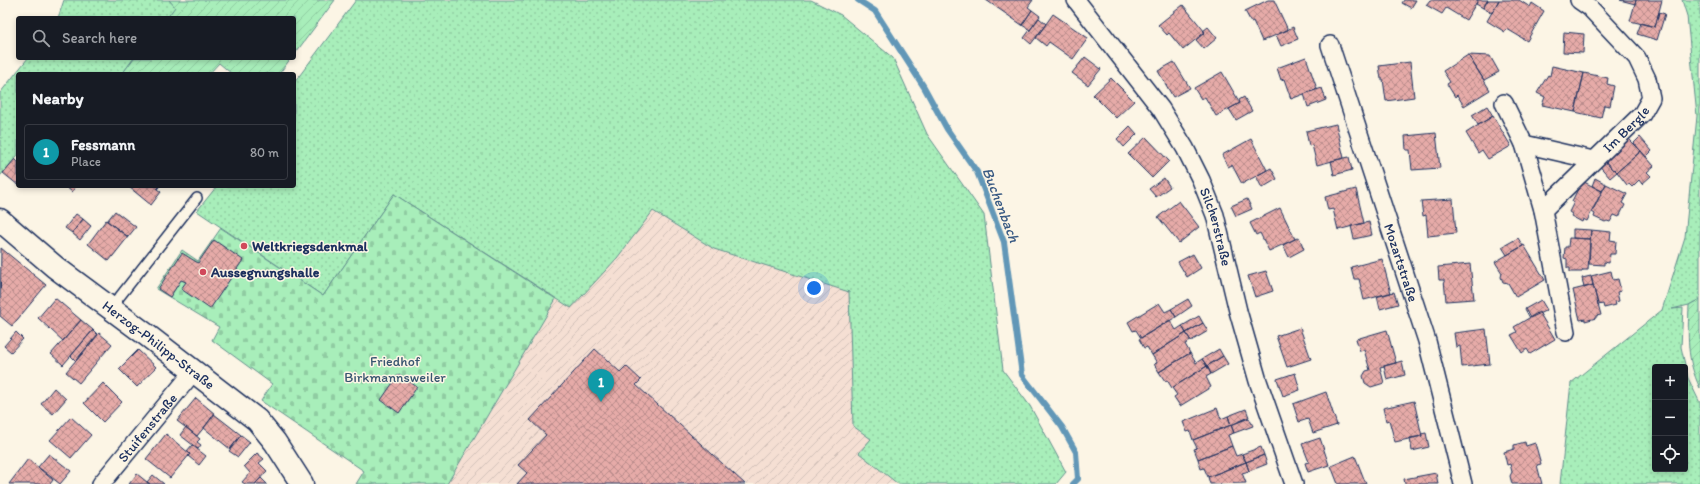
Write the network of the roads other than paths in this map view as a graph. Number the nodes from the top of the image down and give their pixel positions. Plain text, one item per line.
1 (1076, 0) edge
2 (1579, 0) edge
3 (1330, 45) dead end
4 (1504, 103) dead end
5 (1524, 144) junction
6 (1593, 160) junction
7 (197, 198) dead end
8 (1543, 210) junction
9 (0, 220) edge
10 (110, 309) junction
11 (1566, 332) dead end
12 (194, 371) junction
13 (101, 484) edge
14 (302, 484) edge
15 (1294, 484) edge
16 (1463, 484) edge

1 - 15 street, Silcherstraße
2 - 6 street, Im Bergle
3 - 16 street, Mozartstraße
4 - 5 street
5 - 6 street, Im Bergle
5 - 8 street
6 - 8 street, Im Bergle
7 - 10 lane
8 - 11 street
9 - 10 street, Herzog-Philipp-Straße
10 - 12 street, Herzog-Philipp-Straße
12 - 13 street, Stuifenstraße
12 - 14 street, Herzog-Philipp-Straße

